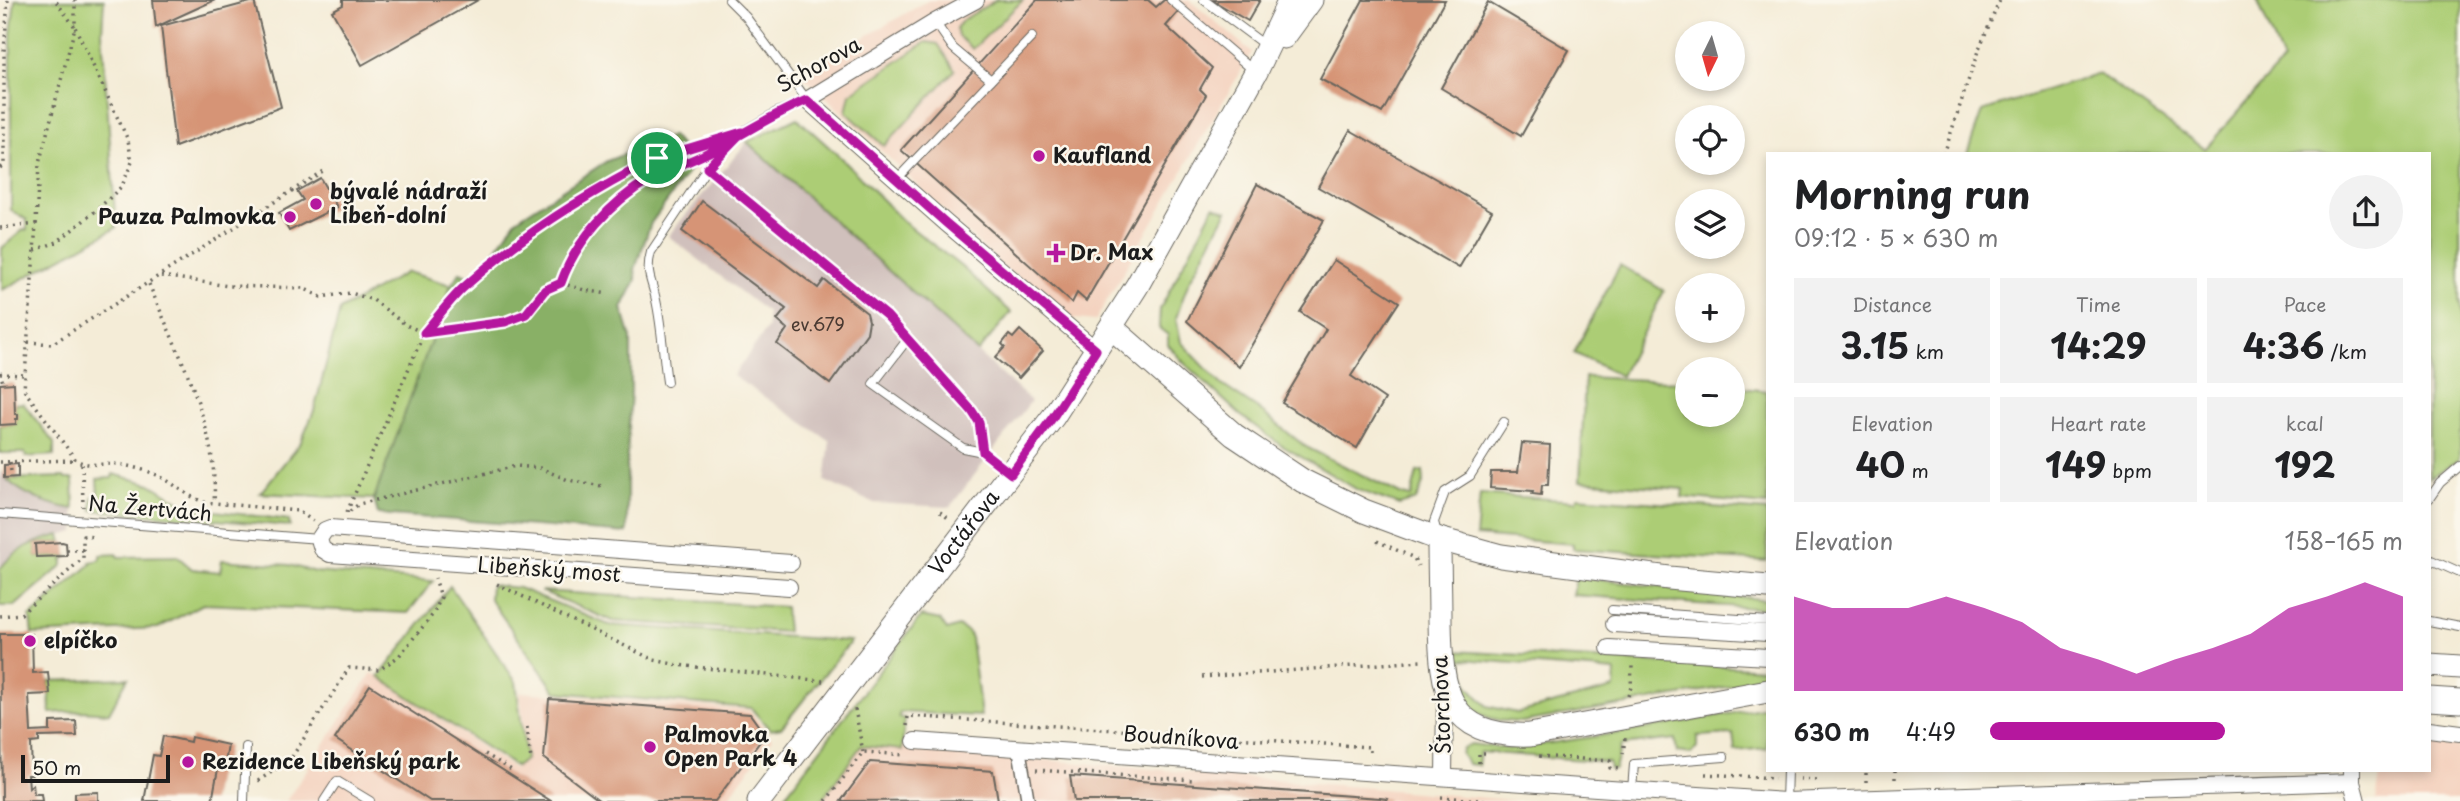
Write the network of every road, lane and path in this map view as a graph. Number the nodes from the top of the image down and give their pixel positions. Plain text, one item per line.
1 (8, 0) edge
2 (55, 0) edge
3 (75, 0) edge
4 (729, 0) edge
5 (976, 0) edge
6 (1171, 0) edge
7 (1204, 0) edge
8 (1290, 0) edge
9 (1311, 0) edge
10 (2000, 0) edge
11 (935, 22) junction
12 (75, 27) junction
13 (1032, 37) dead end
14 (1268, 47) junction
15 (1256, 72) junction
16 (991, 80) junction
17 (807, 100) junction
18 (742, 132) junction
19 (1945, 152) edge
20 (704, 154) dead end
21 (0, 168) edge
22 (707, 168) junction
23 (323, 170) dead end
24 (897, 179) junction
25 (36, 224) junction
26 (0, 228) edge
27 (34, 250) junction
28 (161, 276) junction
29 (561, 283) junction
30 (149, 284) junction
31 (608, 294) dead end
32 (1111, 327) junction
33 (424, 333) junction
34 (907, 340) junction
35 (28, 342) junction
36 (1096, 350) junction
37 (1, 373) edge
38 (25, 375) junction
39 (667, 382) dead end
40 (3, 383) dead end
41 (1504, 422) dead end
42 (983, 452) junction
43 (76, 460) junction
44 (0, 462) edge
45 (10, 462) junction
46 (82, 464) junction
47 (2460, 467) edge
48 (11, 472) dead end
49 (1011, 474) junction
50 (602, 486) dead end
51 (2431, 496) edge
52 (214, 503) junction
53 (83, 510) dead end
54 (298, 511) dead end
55 (940, 512) dead end
56 (0, 514) edge
57 (948, 518) dead end
58 (83, 536) dead end
59 (296, 538) joint
60 (1439, 539) junction
61 (319, 540) junction
62 (66, 550) dead end
63 (83, 550) junction
64 (2431, 560) edge
65 (2460, 573) edge
66 (435, 576) dead end
67 (491, 581) dead end
68 (1766, 587) edge
69 (0, 615) edge
70 (1613, 617) joint
71 (1766, 621) edge
72 (2431, 621) edge
73 (2460, 627) edge
74 (1766, 633) edge
75 (1609, 648) dead end
76 (1766, 657) edge
77 (1441, 660) junction
78 (1632, 665) dead end
79 (2431, 666) edge
80 (2460, 667) edge
81 (1202, 677) dead end
82 (823, 681) dead end
83 (1445, 684) junction
84 (1631, 687) dead end
85 (1766, 691) edge
86 (2431, 699) edge
87 (2460, 701) edge
88 (855, 704) dead end
89 (527, 727) dead end
90 (2431, 729) edge
91 (2460, 733) edge
92 (913, 742) junction
93 (246, 747) dead end
94 (1019, 748) junction
95 (863, 752) junction
96 (485, 754) dead end
97 (1724, 757) dead end
98 (531, 760) dead end
99 (1369, 762) dead end
100 (515, 772) dead end
101 (1787, 772) edge
102 (2352, 776) edge
103 (1444, 777) junction
104 (257, 782) dead end
105 (1632, 795) edge
106 (244, 801) edge
107 (324, 801) edge
108 (370, 801) edge
109 (759, 801) edge
110 (826, 801) edge
111 (1028, 801) edge
112 (1786, 801) edge
113 (2357, 801) edge

1 - 21 path
2 - 12 path
3 - 12 path
4 - 17 lane
5 - 11 street, Schorova
6 - 15 lane
7 - 14 lane
8 - 14 main road, Voctářova
9 - 15 main road, Voctářova
10 - 19 path
11 - 16 lane
11 - 17 street, Schorova
12 - 25 path
12 - 27 path
13 - 16 lane
14 - 15 main road, Voctářova
15 - 32 main road, Voctářova
16 - 24 lane
17 - 18 lane, Schorova
17 - 24 street
18 - 22 lane, Schorova
18 - 33 path
20 - 29 path
22 - 34 lane
22 - 39 lane, Schorova
23 - 28 path
24 - 36 street
25 - 26 path
25 - 27 path
27 - 35 path
28 - 30 path
28 - 33 path
29 - 31 path
29 - 33 path
30 - 35 path
30 - 52 path
32 - 36 main road, Voctářova
32 - 60 main road
33 - 50 path
34 - 42 lane
34 - 42 lane
35 - 38 path
36 - 49 main road, Voctářova
37 - 38 path
37 - 40 path
38 - 43 path
41 - 60 lane
42 - 49 lane
43 - 45 path
43 - 46 path
44 - 45 path
45 - 48 path
46 - 52 path
46 - 53 path
47 - 51 lane
49 - 109 main road, Voctářova
52 - 54 path
55 - 57 path
56 - 59 lane, Na Žertvách
58 - 63 path
59 - 61 lane, Libeňský most
60 - 68 main road
60 - 77 main road, Štorchova
61 - 61 street, Libeňský most
62 - 63 path
63 - 69 path
64 - 65 lane
66 - 104 path
67 - 82 path
70 - 71 lane
70 - 74 street
72 - 73 lane
75 - 76 street
77 - 81 path
77 - 83 main road, Štorchova
78 - 84 path
79 - 80 main road
83 - 85 main road
83 - 103 street, Štorchova
86 - 87 main road
88 - 95 path
89 - 98 path
90 - 91 street
92 - 94 street, Boudníkova
92 - 95 path
92 - 99 path
93 - 106 lane
94 - 103 street, Boudníkova
94 - 111 street
95 - 110 path
96 - 100 path
97 - 105 lane
101 - 112 lane
102 - 112 street, Štorchova
102 - 113 street
103 - 105 street, Štorchova
105 - 112 street, Štorchova
107 - 108 lane

